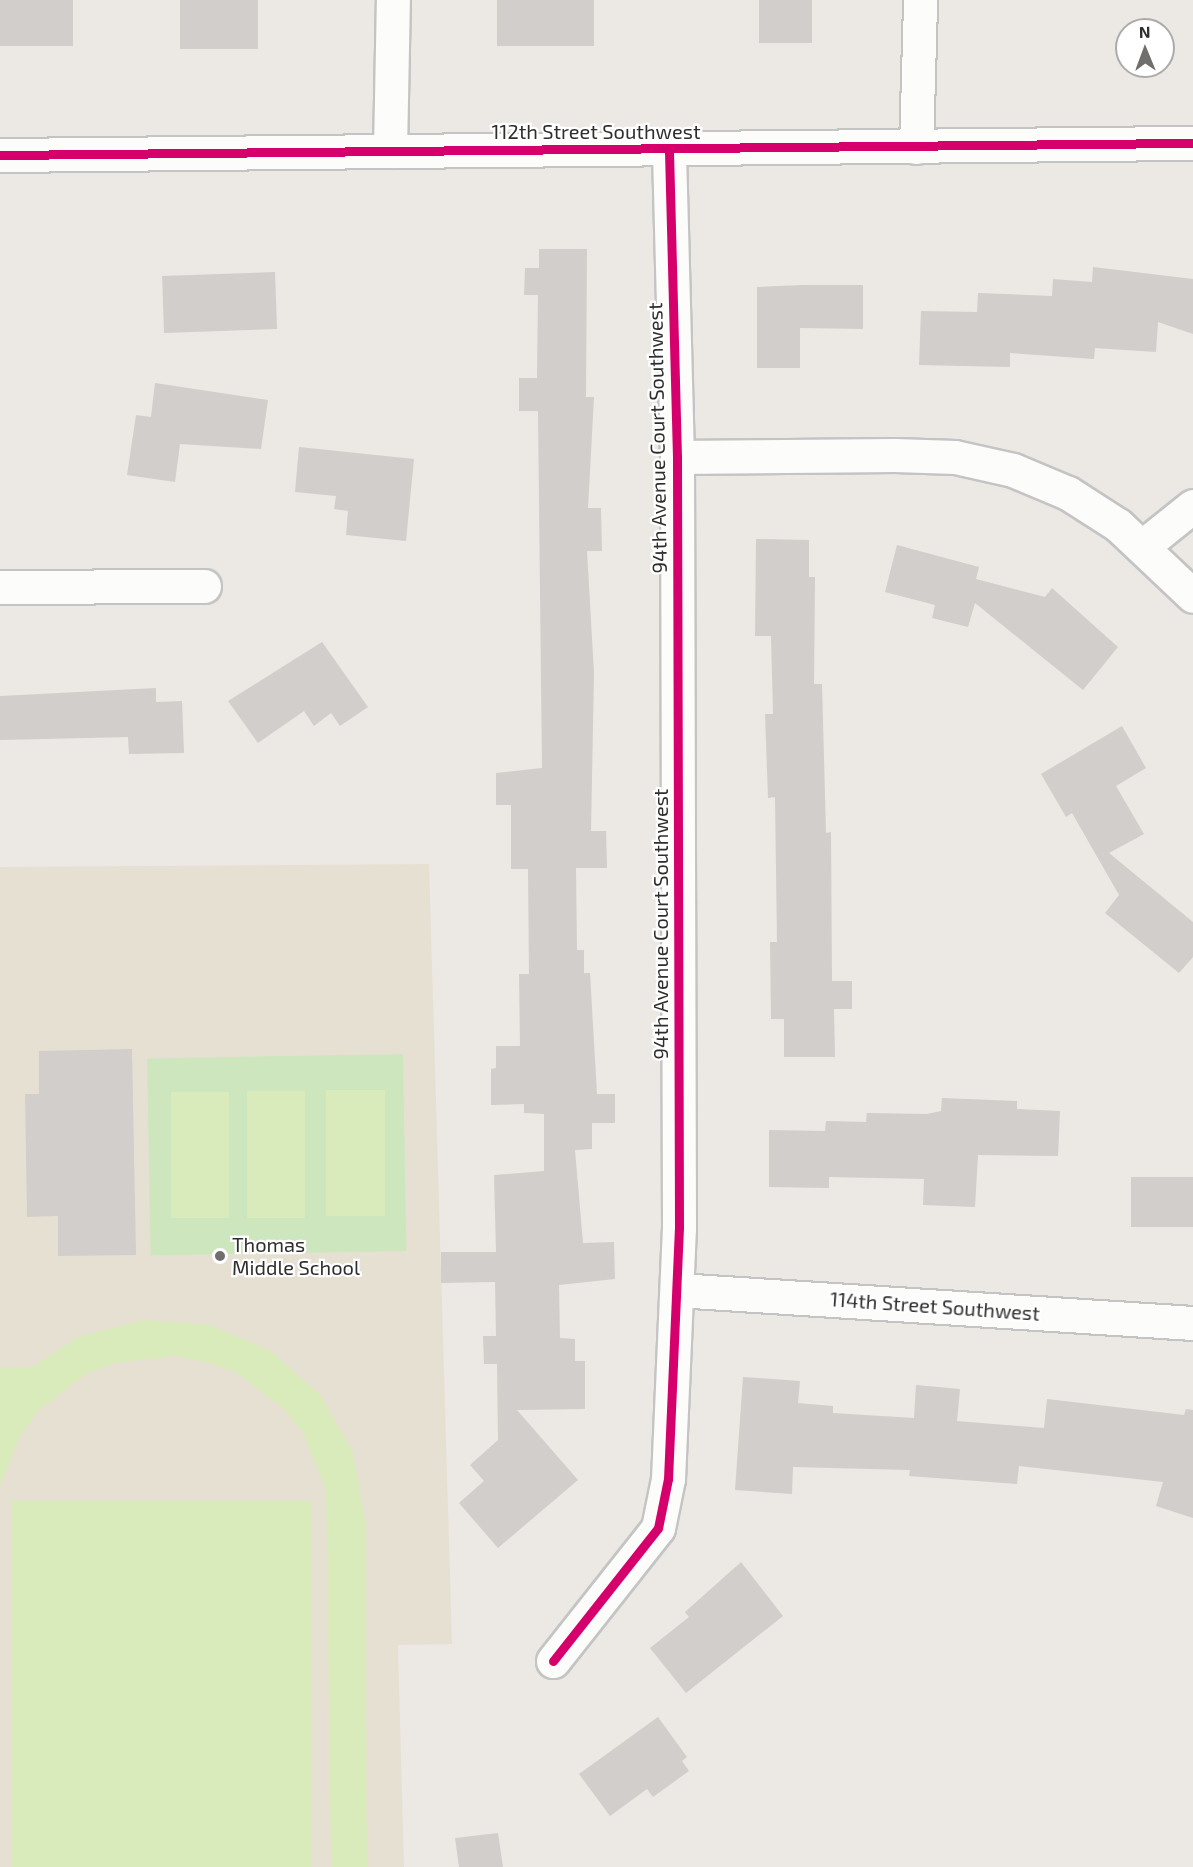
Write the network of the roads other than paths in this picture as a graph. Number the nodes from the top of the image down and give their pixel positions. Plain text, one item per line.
1 (393, 0) edge
2 (920, 0) edge
3 (1193, 143) edge
4 (916, 147) junction
5 (669, 148) junction
6 (390, 151) junction
7 (0, 155) edge
8 (677, 457) junction
9 (1193, 506) edge
10 (1143, 546) junction
11 (204, 586) dead end
12 (0, 587) edge
13 (1193, 596) edge
14 (677, 1290) junction
15 (1193, 1323) edge
16 (553, 1661) dead end

1 - 6 street
2 - 4 street
3 - 4 street, 112th Street Southwest
4 - 5 street, 112th Street Southwest
5 - 6 street, 112th Street Southwest
5 - 8 street, 94th Avenue Court Southwest
6 - 7 street, 112th Street Southwest
8 - 10 street
8 - 14 street, 94th Avenue Court Southwest
9 - 10 street
10 - 13 street
11 - 12 street
14 - 15 street, 114th Street Southwest
14 - 16 street, 94th Avenue Court Southwest

